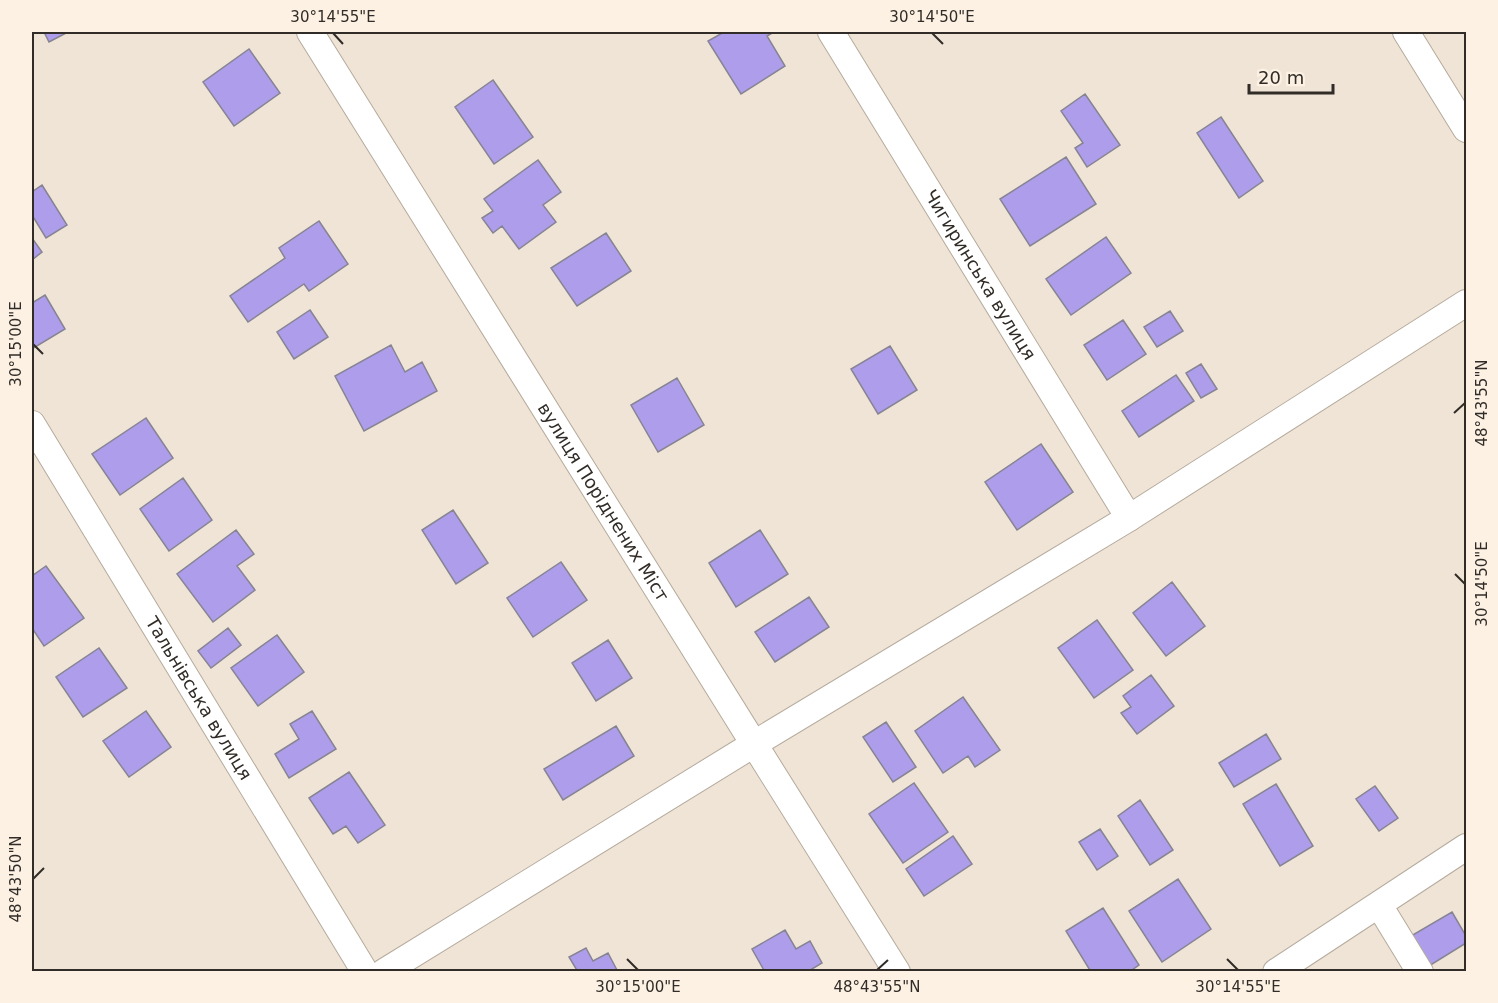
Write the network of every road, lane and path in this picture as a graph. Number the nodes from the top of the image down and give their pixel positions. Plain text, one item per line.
1 (310, 32) edge
2 (831, 32) edge
3 (1406, 32) edge
4 (1467, 129) edge
5 (1467, 303) edge
6 (32, 424) edge
7 (1129, 518) junction
8 (754, 744) junction
9 (1467, 848) edge
10 (1378, 905) junction
11 (365, 972) edge
12 (384, 972) edge
13 (897, 972) edge
14 (1276, 972) edge
15 (1420, 972) edge

1 - 8 street, вулиця Поріднених Міст
2 - 7 street, Чигиринська вулиця
3 - 4 street
5 - 7 street
6 - 11 street, Тальнівська вулиця
7 - 8 street
8 - 12 street
8 - 13 street, вулиця Поріднених Міст
9 - 10 street
10 - 14 street
10 - 15 street

